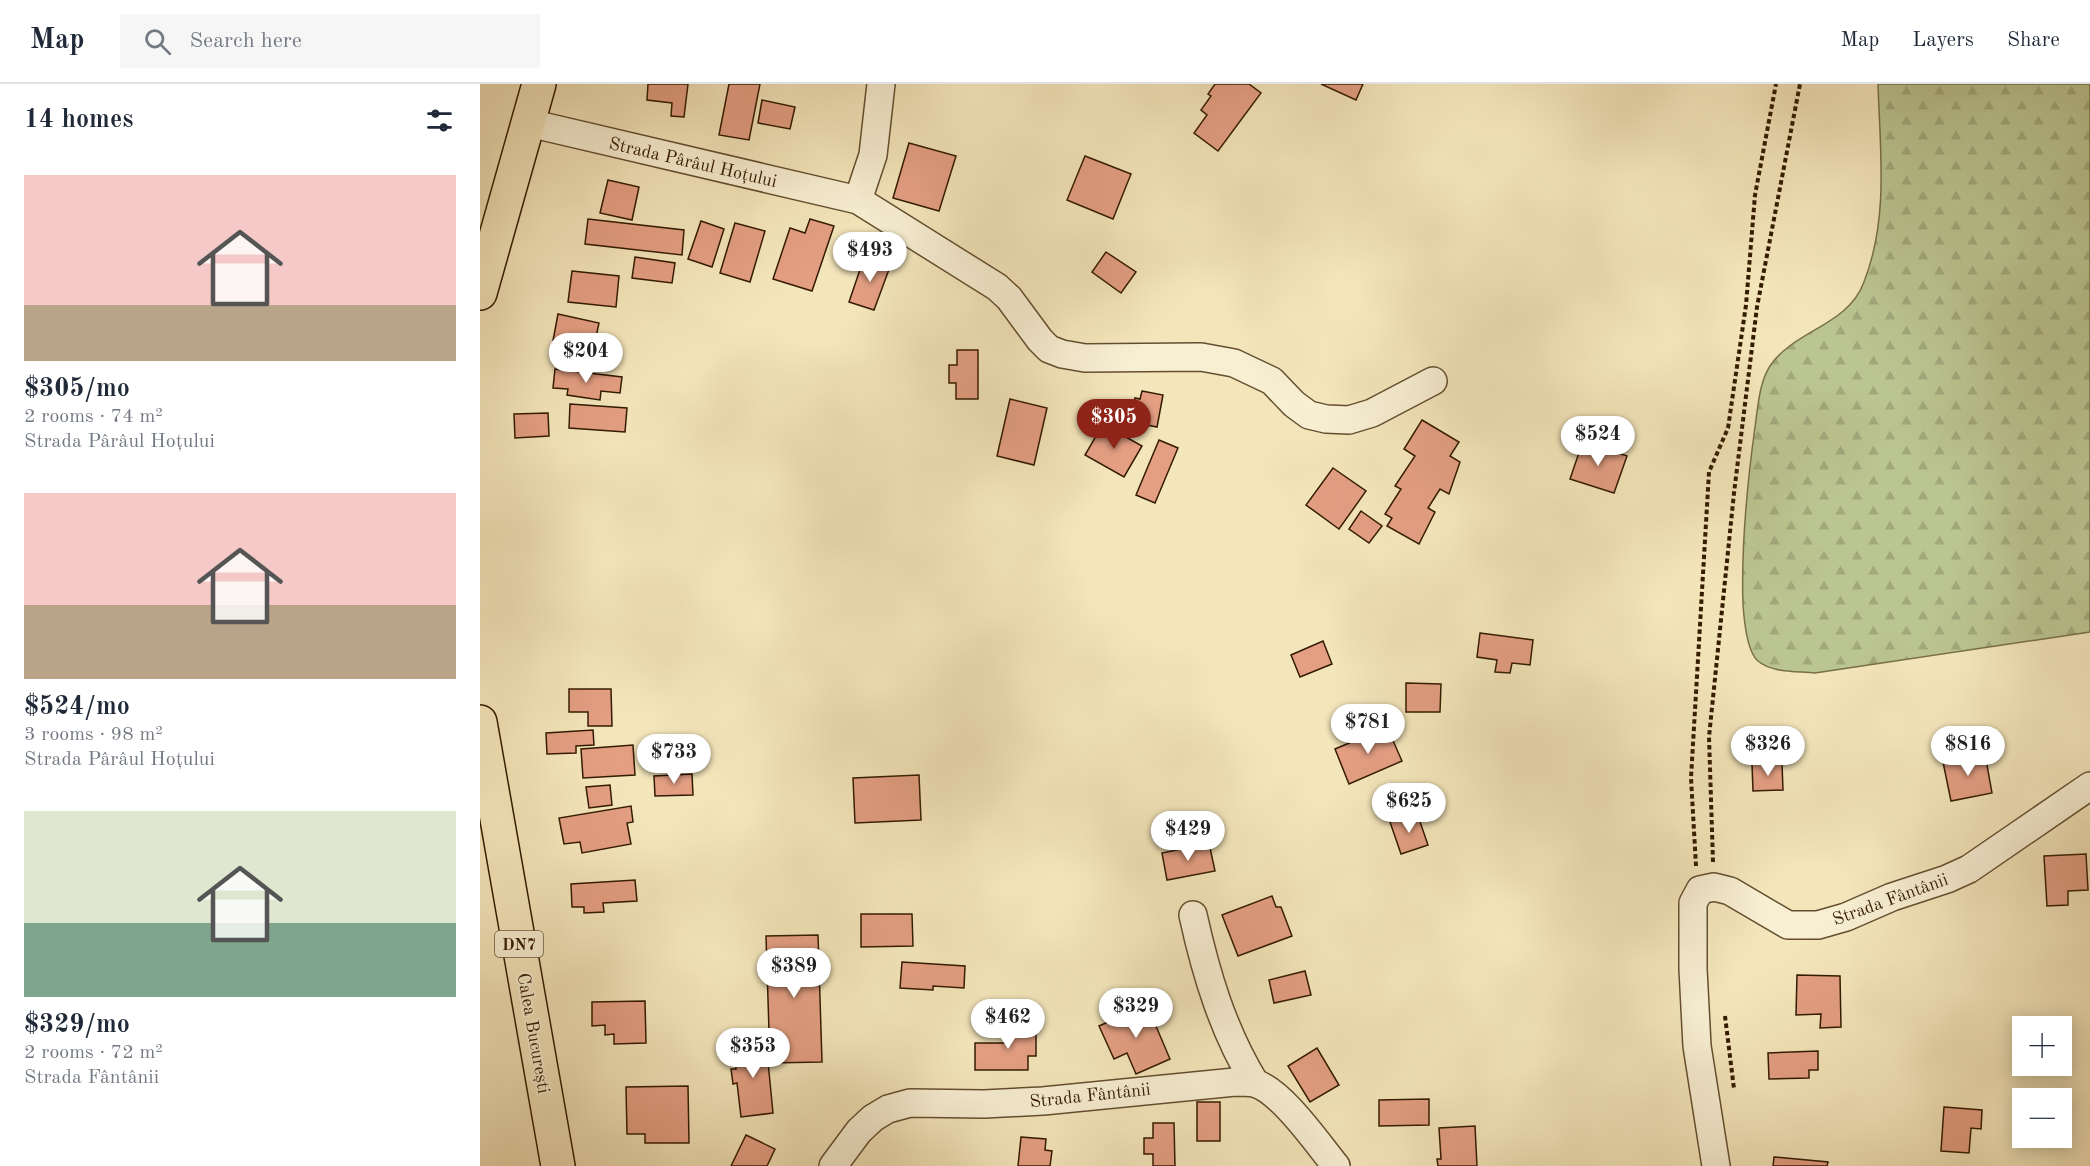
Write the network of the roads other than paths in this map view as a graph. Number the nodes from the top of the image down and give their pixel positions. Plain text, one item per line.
1 (539, 84) edge
2 (881, 84) edge
3 (529, 123) junction
4 (858, 200) junction
5 (480, 293) edge
6 (1433, 381) dead end
7 (480, 722) edge
8 (2090, 786) edge
9 (1193, 915) dead end
10 (1255, 1083) junction
11 (558, 1166) edge
12 (833, 1166) edge
13 (1336, 1166) edge
14 (1716, 1166) edge

1 - 3 highway
2 - 4 street
3 - 4 street, Strada Pârâul Hoțului
3 - 5 highway
4 - 6 street, Strada Pârâul Hoțului
7 - 11 highway, Calea București / DN7
8 - 14 street, Strada Fântânii
9 - 10 street
10 - 12 street, Strada Fântânii
10 - 13 street

